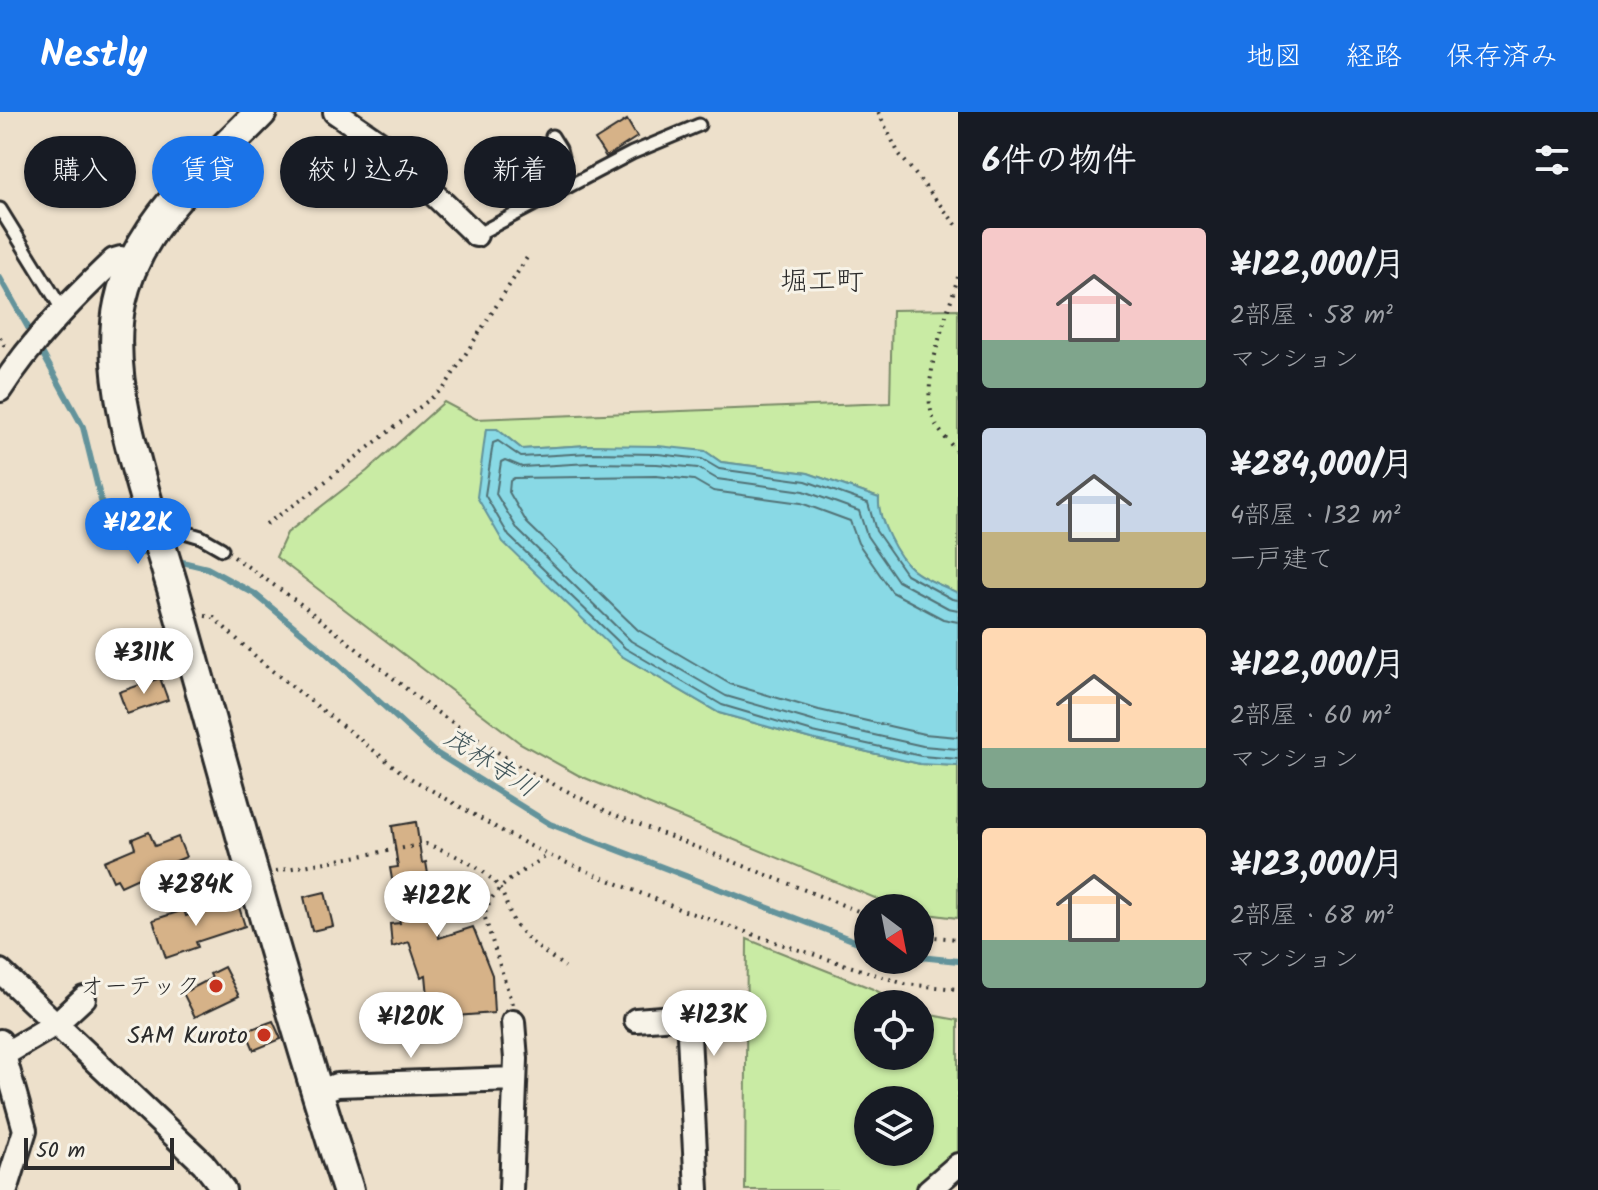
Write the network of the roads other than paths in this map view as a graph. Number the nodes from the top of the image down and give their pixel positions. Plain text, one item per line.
1 (261, 112) edge
2 (335, 112) edge
3 (699, 125) dead end
4 (576, 182) edge
5 (527, 208) edge
6 (0, 209) edge
7 (476, 235) joint
8 (132, 261) junction
9 (59, 313) junction
10 (0, 390) edge
11 (154, 524) junction
12 (222, 549) road end
13 (0, 971) edge
14 (84, 998) dead end
15 (636, 1020) dead end
16 (513, 1022) road end
17 (57, 1023) junction
18 (2, 1050) edge
19 (515, 1079) junction
20 (317, 1092) junction
21 (958, 1165) edge
22 (6, 1190) edge
23 (224, 1190) edge
24 (348, 1190) edge
25 (511, 1190) edge
26 (697, 1190) edge
27 (929, 1190) edge

1 - 8 street
2 - 7 street
3 - 4 lane
5 - 7 lane
6 - 9 lane
8 - 9 street
8 - 11 street
9 - 10 street
11 - 12 lane
11 - 20 street
13 - 17 street
14 - 17 street
15 - 26 street
16 - 19 street
17 - 18 street
17 - 23 street
18 - 22 street
19 - 20 street
19 - 25 street
20 - 24 street
21 - 27 street

